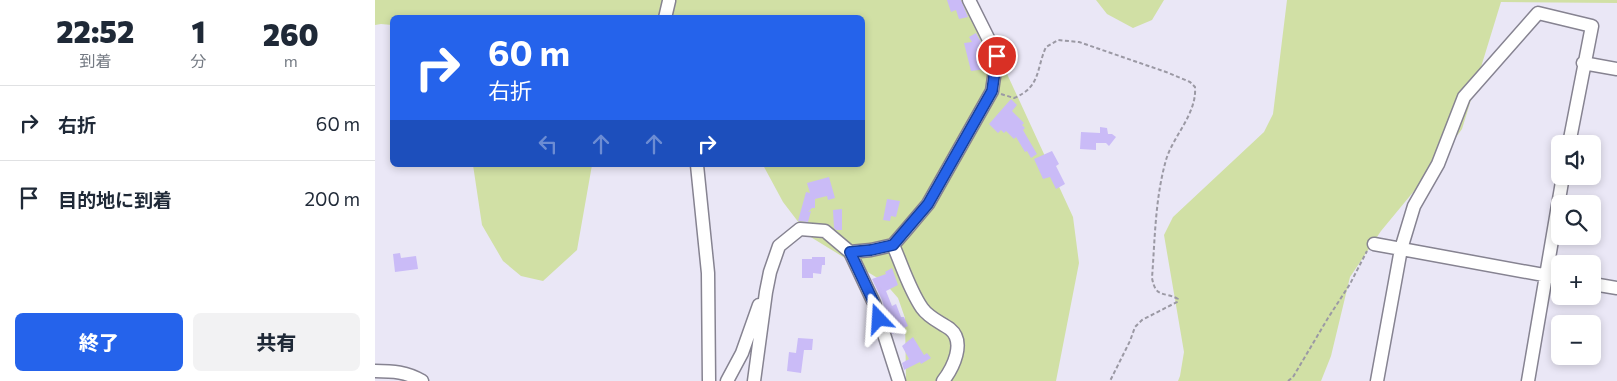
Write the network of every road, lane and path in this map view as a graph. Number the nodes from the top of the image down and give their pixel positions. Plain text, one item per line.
1 (969, 0) edge
2 (669, 1) edge
3 (666, 15) edge
4 (1583, 63) junction
5 (1617, 69) edge
6 (992, 91) junction
7 (1571, 135) edge
8 (697, 167) edge
9 (1561, 185) edge
10 (1375, 244) joint
11 (893, 245) junction
12 (1401, 249) junction
13 (850, 252) junction
14 (1546, 276) junction
15 (1551, 277) edge
16 (1601, 285) edge
17 (1617, 288) edge
18 (765, 292) junction
19 (375, 371) edge
20 (422, 381) edge
21 (709, 381) edge
22 (727, 381) edge
23 (754, 381) edge
24 (899, 381) edge
25 (943, 381) edge
26 (1110, 381) edge
27 (1289, 381) edge
28 (1377, 381) edge
29 (1528, 381) edge

1 - 6 street
2 - 3 street
4 - 5 street
4 - 7 street
4 - 12 street
6 - 11 street
6 - 26 path
8 - 21 street
9 - 14 street
10 - 12 street
10 - 27 path
11 - 13 street
11 - 25 street
12 - 14 street
12 - 28 street
13 - 18 street
13 - 24 street
14 - 15 street
14 - 29 street
16 - 17 street
18 - 22 street
18 - 23 street
19 - 20 street

